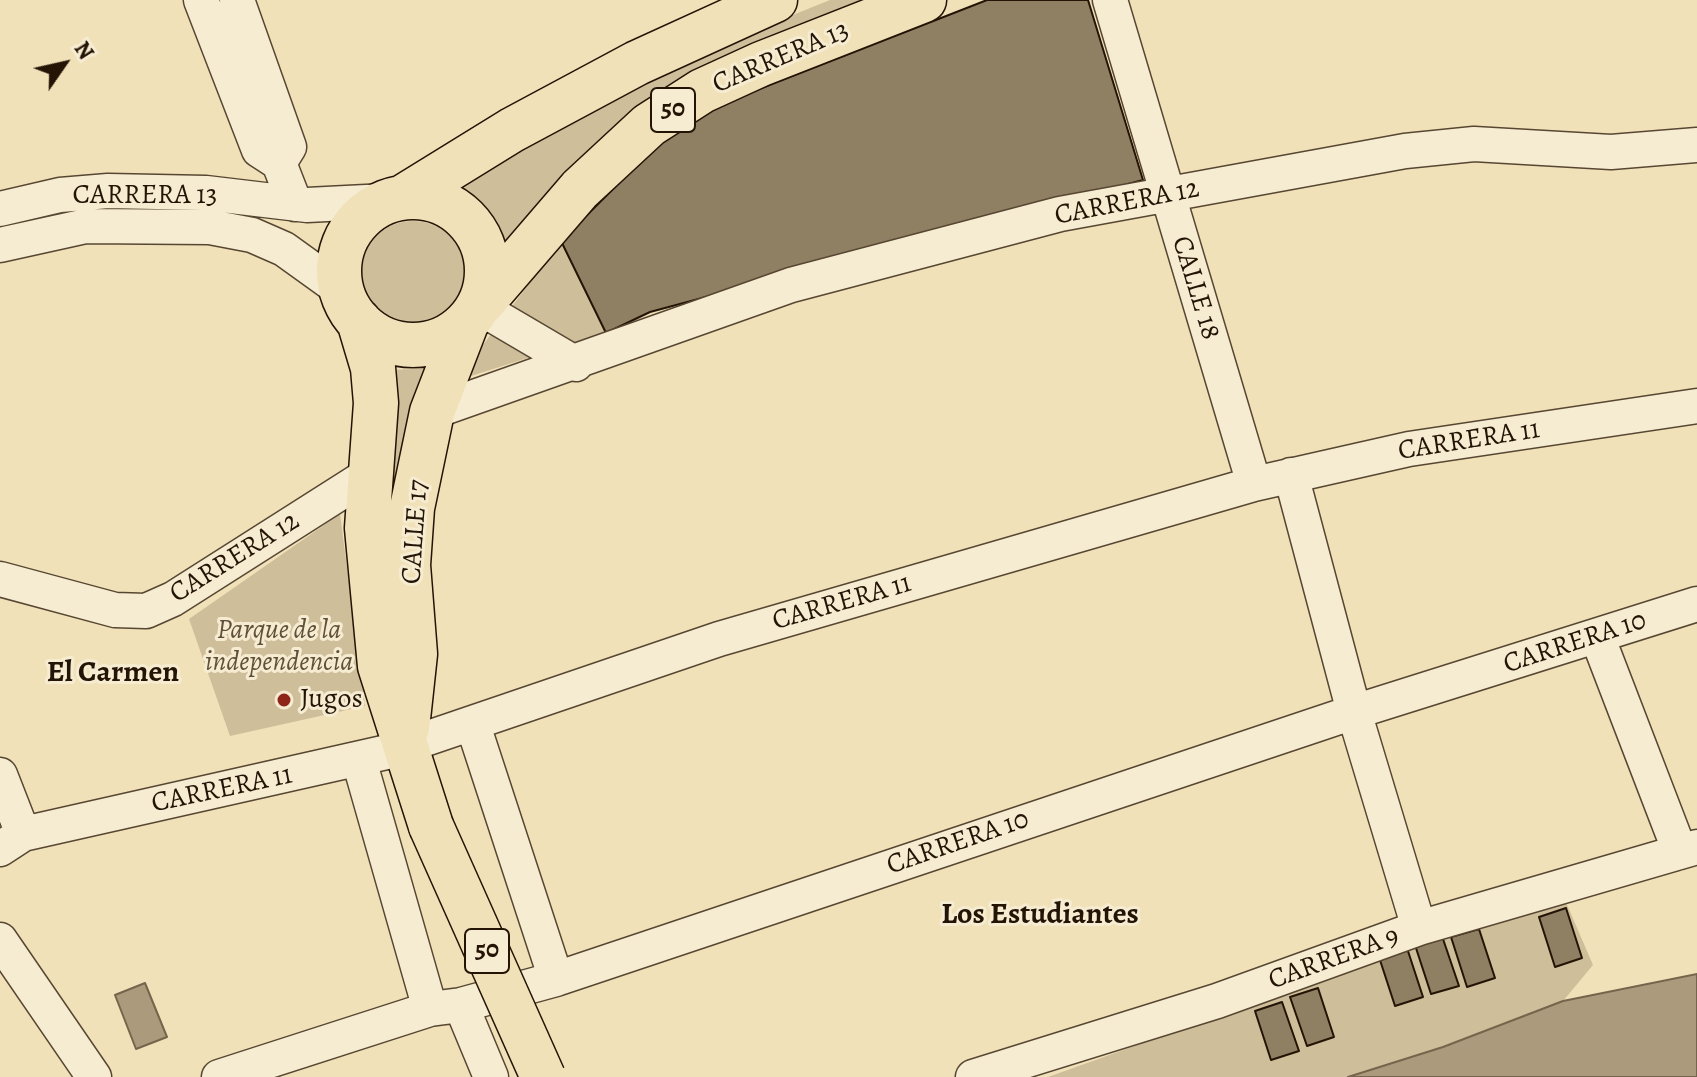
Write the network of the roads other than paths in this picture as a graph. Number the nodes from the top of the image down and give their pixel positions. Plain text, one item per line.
1 (201, 0) edge
2 (237, 0) edge
3 (775, 0) edge
4 (924, 0) edge
5 (1110, 0) edge
6 (1697, 145) edge
7 (279, 163) junction
8 (1166, 195) junction
9 (396, 198) junction
10 (295, 204) junction
11 (0, 209) edge
12 (0, 245) edge
13 (350, 306) junction
14 (475, 312) junction
15 (576, 364) junction
16 (1697, 406) edge
17 (432, 412) junction
18 (368, 475) junction
19 (1291, 475) junction
20 (1254, 484) junction
21 (0, 579) edge
22 (1697, 604) edge
23 (1597, 636) junction
24 (1354, 712) junction
25 (473, 725) junction
26 (405, 747) junction
27 (359, 760) junction
28 (0, 775) edge
29 (12, 841) edge
30 (1688, 849) edge
31 (1419, 928) junction
32 (0, 940) edge
33 (556, 979) junction
34 (446, 1007) junction
35 (94, 1077) edge
36 (219, 1077) edge
37 (491, 1077) edge
38 (543, 1077) edge
39 (973, 1077) edge

1 - 7 street
2 - 7 street
3 - 9 highway, CARRERA 13 / 50
4 - 14 highway, CARRERA 13 / 50
5 - 8 street, CALLE 18
6 - 8 street, CARRERA 12
7 - 10 street
8 - 15 street, CARRERA 12
8 - 20 street, CALLE 18
9 - 10 street, CARRERA 13
9 - 13 highway, 50
9 - 14 highway, 50
10 - 11 street, CARRERA 13
12 - 13 street, CARRERA 13
13 - 14 highway, 50
13 - 18 highway, CALLE 17 / 50
14 - 15 street
14 - 17 highway, CALLE 17 / 50
15 - 17 street, CARRERA 12
16 - 19 street, CARRERA 11
17 - 26 highway, CALLE 17 / 50
18 - 21 street, CARRERA 12
18 - 26 highway, CALLE 17 / 50
19 - 20 street, CARRERA 11
19 - 24 street
20 - 25 street, CARRERA 11
22 - 23 street, CARRERA 10
23 - 24 street, CARRERA 10
23 - 30 street
24 - 31 street
24 - 33 street, CARRERA 10
25 - 26 street, CARRERA 11
25 - 33 street
26 - 27 street, CARRERA 11
26 - 38 highway, CALLE 17 / 50, bridge
27 - 29 street, CARRERA 11
27 - 34 street
28 - 29 street
30 - 31 street, CARRERA 9
31 - 39 street, CARRERA 9
32 - 35 street
33 - 34 street, CARRERA 10
34 - 36 street, CARRERA 10
34 - 37 street

